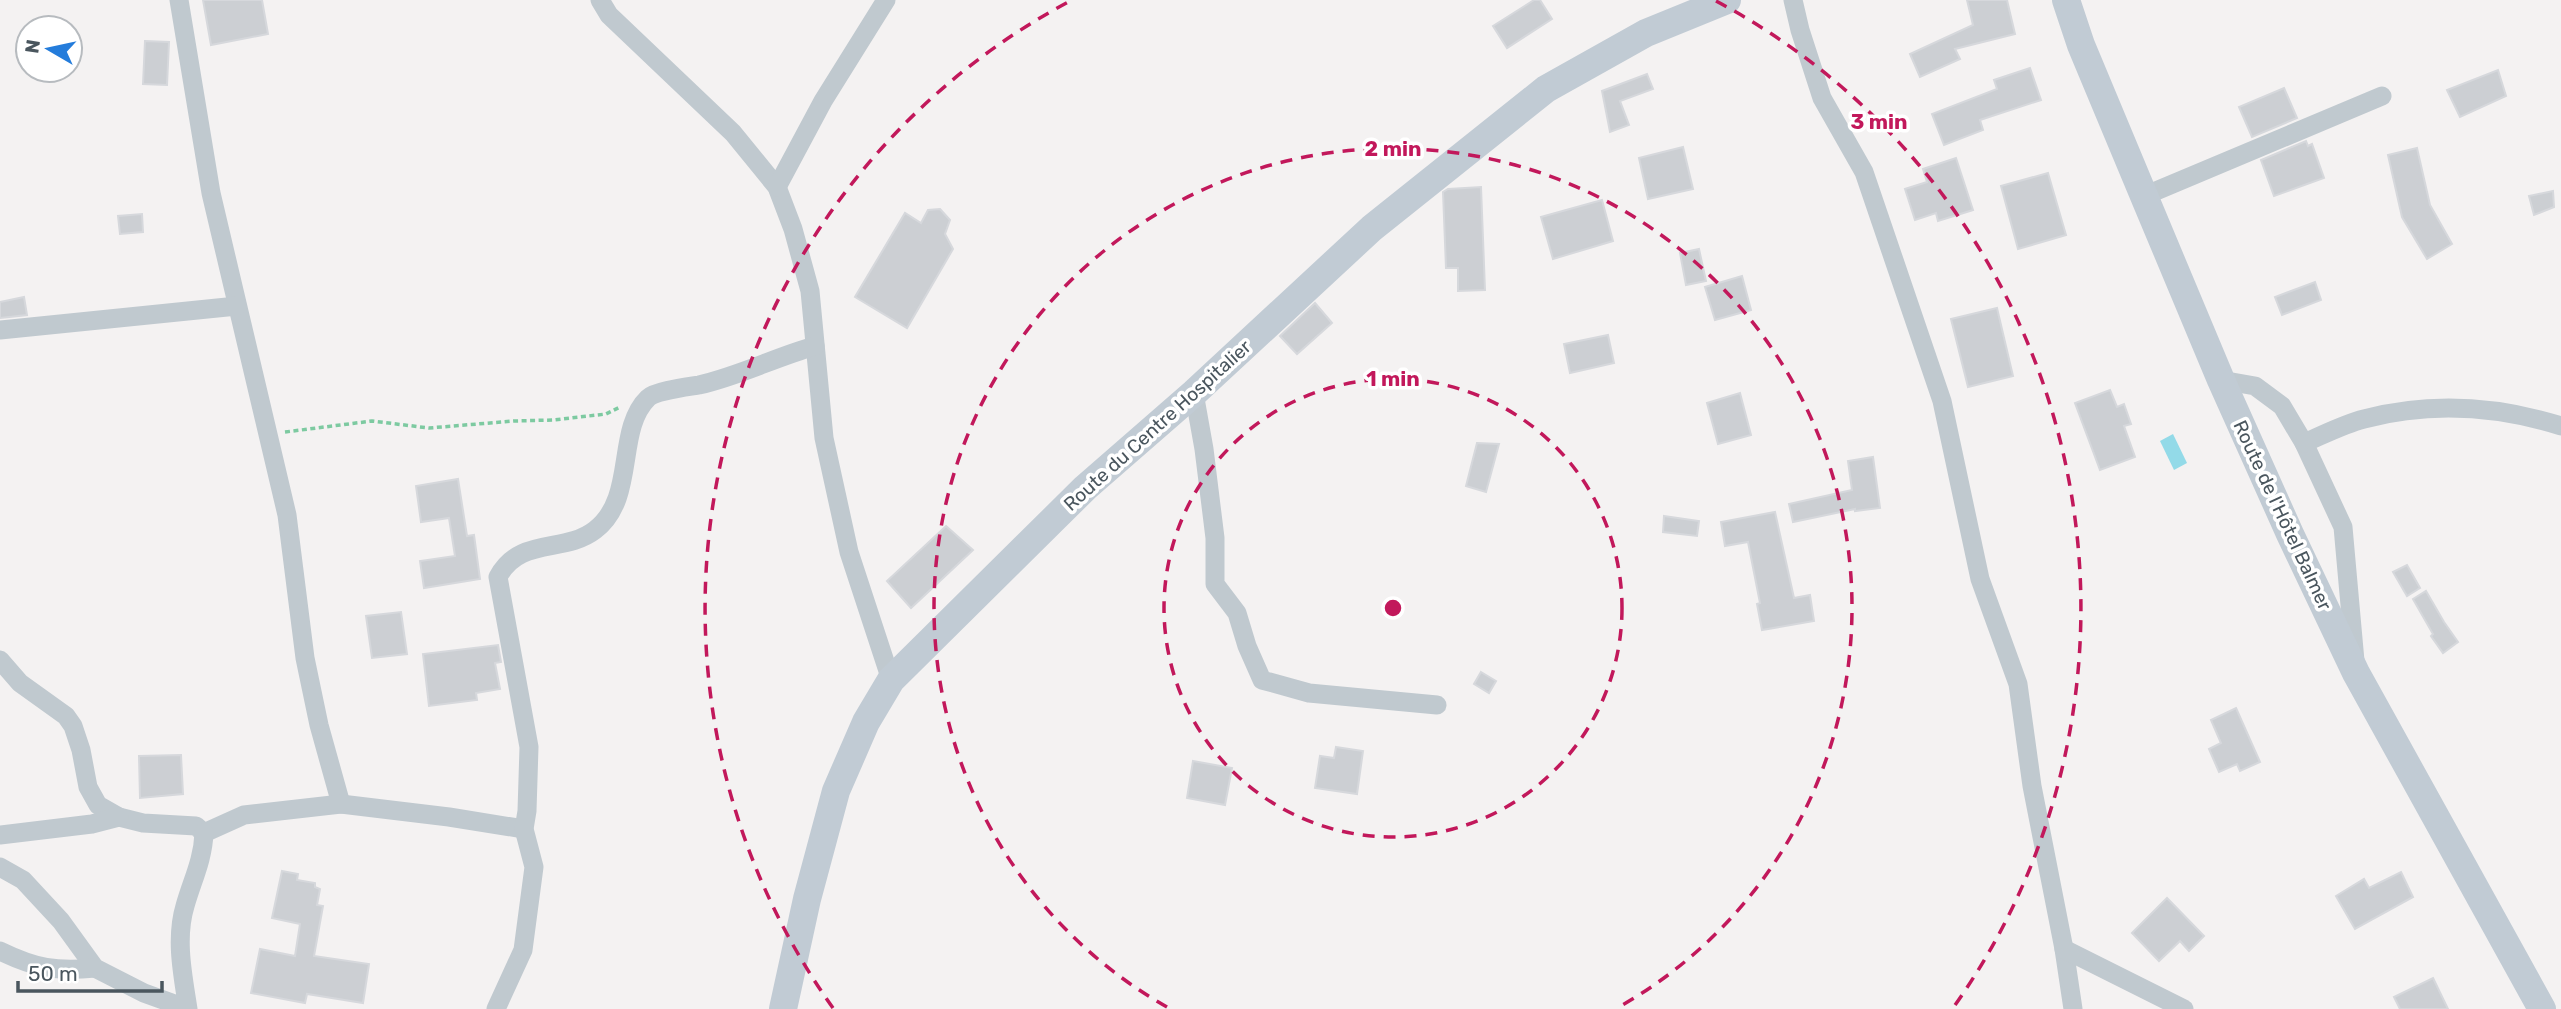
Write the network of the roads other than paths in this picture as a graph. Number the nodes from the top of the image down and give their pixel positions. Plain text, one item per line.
1 (178, 0) edge
2 (600, 0) edge
3 (886, 0) edge
4 (1727, 0) edge
5 (1793, 0) edge
6 (2066, 0) edge
7 (2382, 96) dead end
8 (776, 187) junction
9 (2144, 196) junction
10 (237, 306) junction
11 (0, 330) edge
12 (815, 346) junction
13 (2221, 380) junction
14 (1194, 393) junction
15 (2561, 426) edge
16 (2304, 443) junction
17 (0, 660) edge
18 (2356, 673) junction
19 (891, 680) junction
20 (1437, 705) dead end
21 (341, 804) junction
22 (119, 817) junction
23 (524, 829) junction
24 (205, 833) junction
25 (0, 835) edge
26 (0, 867) edge
27 (2064, 949) junction
28 (0, 951) edge
29 (95, 968) junction
30 (496, 1009) edge
31 (783, 1009) edge
32 (2073, 1009) edge
33 (2184, 1009) edge
34 (2542, 1009) edge

1 - 10 street
2 - 8 street
3 - 8 street
4 - 14 street, Route du Centre Hospitalier
5 - 27 street
6 - 9 street, Route de l'Hôtel Balmer
7 - 9 street
8 - 12 street
9 - 13 street, Route de l'Hôtel Balmer
10 - 11 street
10 - 21 street
12 - 19 street
12 - 23 street
13 - 16 street
13 - 18 street, Route de l'Hôtel Balmer
14 - 19 street, Route du Centre Hospitalier
14 - 20 street
15 - 16 street
16 - 18 street
17 - 22 street
18 - 34 street, Route de l'Hôtel Balmer
19 - 31 street, Route du Centre Hospitalier
21 - 23 street
21 - 24 street
22 - 24 street
22 - 25 street
23 - 30 street
24 - 29 street
26 - 29 street
27 - 32 street
27 - 33 street
28 - 29 street

